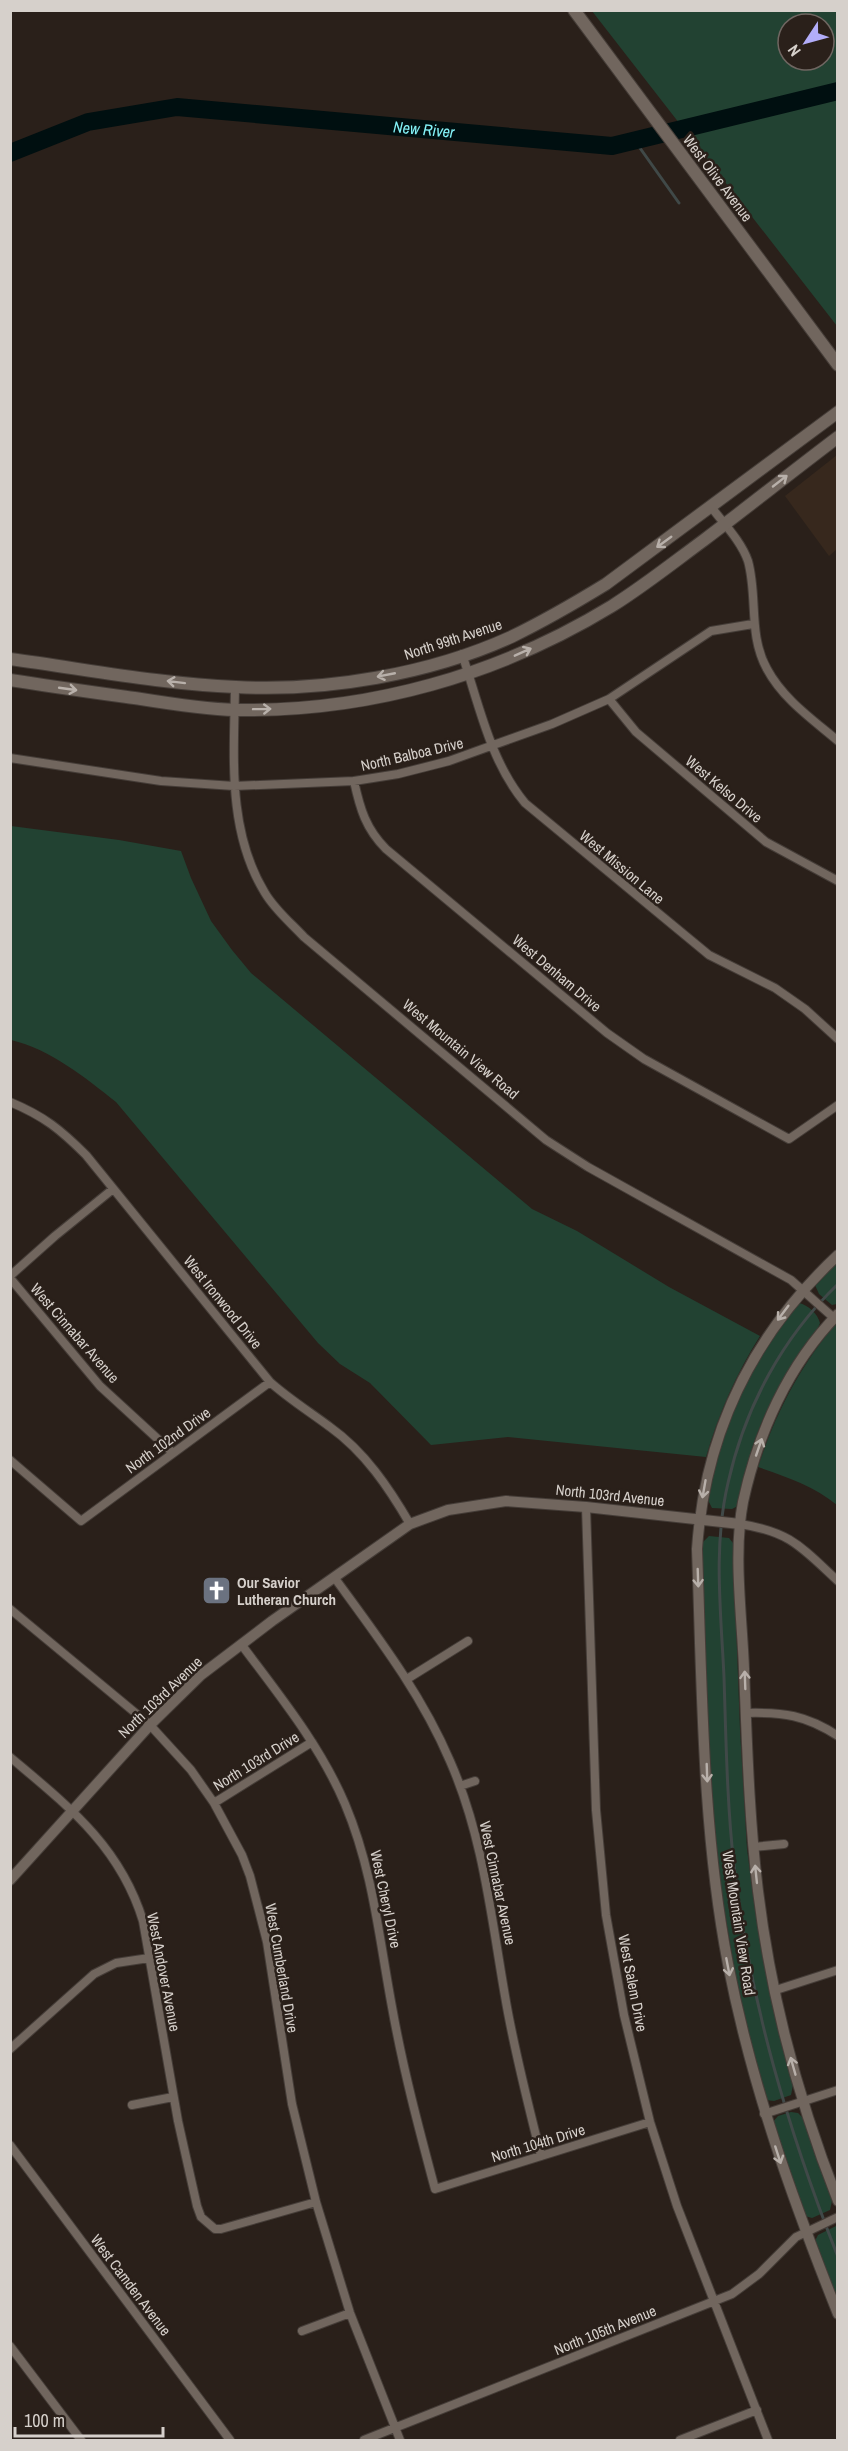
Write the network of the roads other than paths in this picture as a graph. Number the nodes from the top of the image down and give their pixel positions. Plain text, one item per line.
1 (574, 10) edge
2 (837, 365) edge
3 (837, 412) edge
4 (837, 437) edge
5 (711, 508) junction
6 (724, 524) junction
7 (753, 624) junction
8 (462, 654) junction
9 (10, 659) edge
10 (469, 673) junction
11 (10, 680) edge
12 (235, 687) junction
13 (609, 699) junction
14 (235, 710) junction
15 (837, 741) edge
16 (493, 747) junction
17 (10, 758) edge
18 (354, 781) junction
19 (234, 786) junction
20 (837, 881) edge
21 (837, 1040) edge
22 (10, 1102) edge
23 (837, 1105) edge
24 (113, 1190) junction
25 (837, 1255) edge
26 (10, 1277) edge
27 (802, 1288) junction
28 (836, 1316) edge
29 (270, 1382) junction
30 (173, 1453) junction
31 (10, 1460) edge
32 (586, 1507) junction
33 (699, 1520) junction
34 (411, 1524) junction
35 (740, 1524) junction
36 (334, 1577) junction
37 (837, 1581) edge
38 (10, 1608) edge
39 (468, 1641) dead end
40 (241, 1644) junction
41 (407, 1679) junction
42 (746, 1713) junction
43 (150, 1725) junction
44 (837, 1736) edge
45 (312, 1742) junction
46 (10, 1757) edge
47 (475, 1781) dead end
48 (460, 1786) junction
49 (214, 1803) junction
50 (72, 1811) junction
51 (784, 1844) dead end
52 (753, 1847) junction
53 (10, 1880) edge
54 (149, 1958) junction
55 (837, 1970) edge
56 (776, 1990) junction
57 (10, 2049) edge
58 (837, 2090) edge
59 (173, 2097) junction
60 (803, 2100) junction
61 (132, 2105) dead end
62 (764, 2114) junction
63 (650, 2122) junction
64 (10, 2145) edge
65 (541, 2156) junction
66 (435, 2189) joint
67 (837, 2201) edge
68 (316, 2202) junction
69 (837, 2217) edge
70 (805, 2231) junction
71 (714, 2302) junction
72 (350, 2313) junction
73 (837, 2314) edge
74 (302, 2331) dead end
75 (10, 2346) edge
76 (756, 2410) junction
77 (396, 2428) junction
78 (81, 2440) edge
79 (230, 2440) edge
80 (364, 2440) edge
81 (400, 2440) edge
82 (680, 2440) edge
83 (768, 2440) edge

1 - 2 main road, West Olive Avenue
3 - 5 main road, North 99th Avenue
6 -> 4 main road
5 - 6 street
5 -> 8 main road, North 99th Avenue
6 - 7 street
10 -> 6 main road
7 - 13 street, North Balboa Drive
7 - 15 street
8 - 10 street, West Mission Lane
8 -> 12 main road, North 99th Avenue
12 -> 9 main road, North 99th Avenue
14 -> 10 main road
10 - 16 street, West Mission Lane
11 -> 14 main road
12 - 14 street, West Mountain View Road
13 - 16 street, North Balboa Drive
13 - 20 street, West Kelso Drive
14 - 19 street, West Mountain View Road
16 - 18 street, North Balboa Drive
16 - 21 street, West Mission Lane
17 - 19 street, North Balboa Drive
18 - 19 street, North Balboa Drive
18 - 23 street, West Denham Drive
19 - 27 street, West Mountain View Road
22 - 24 street, West Ironwood Drive
24 - 26 street, West Cinnabar Avenue
24 - 29 street, West Ironwood Drive
25 - 27 street
26 - 30 street, West Cinnabar Avenue
27 - 28 street, West Mountain View Road
27 -> 33 street
35 -> 28 street
29 - 30 street, North 102nd Drive
29 - 34 street, West Ironwood Drive
30 - 31 street, North 102nd Drive
32 - 33 street, North 103rd Avenue
32 - 34 street, North 103rd Avenue
32 - 63 street, West Salem Drive
33 - 35 street, North 103rd Avenue
33 -> 62 street, West Mountain View Road
34 - 36 street, North 103rd Avenue
35 - 37 street
42 -> 35 street, West Mountain View Road
36 - 40 street, North 103rd Avenue
36 - 41 street, West Cinnabar Avenue
38 - 43 street, West Cumberland Drive
39 - 41 street
40 - 43 street, North 103rd Avenue
40 - 45 street, West Cheryl Drive
41 - 48 street, West Cinnabar Avenue
42 - 44 street
42 - 52 street, West Mountain View Road
43 - 49 street, West Cumberland Drive
43 - 50 street, North 103rd Avenue
45 - 49 street, North 103rd Drive
45 - 66 street, West Cheryl Drive
46 - 50 street, West Andover Avenue
47 - 48 street
48 - 65 street, West Cinnabar Avenue
49 - 68 street, West Cumberland Drive
50 - 53 street, North 103rd Avenue
50 - 54 street, West Andover Avenue
51 - 52 street, West Mountain View Road
56 -> 52 street, West Mountain View Road
54 - 57 street
54 - 59 street, West Andover Avenue
55 - 56 street
60 -> 56 street, West Mountain View Road
58 - 60 street
59 - 61 street
59 - 68 street, West Andover Avenue
60 - 62 street
60 - 67 street, West Mountain View Road
62 -> 70 street, West Mountain View Road
63 - 65 street, North 104th Drive
63 - 71 street, West Salem Drive
64 - 79 street, West Camden Avenue
65 - 66 street, North 104th Drive
68 - 72 street, West Cumberland Drive
69 - 70 street, North 105th Avenue
70 - 71 street, North 105th Avenue
70 - 73 street, West Mountain View Road
71 - 76 street, West Salem Drive
71 - 77 street, North 105th Avenue
72 - 74 street
72 - 77 street, West Cumberland Drive
75 - 78 street
76 - 82 street
76 - 83 street, West Salem Drive
77 - 80 street, North 105th Avenue
77 - 81 street, West Cumberland Drive

